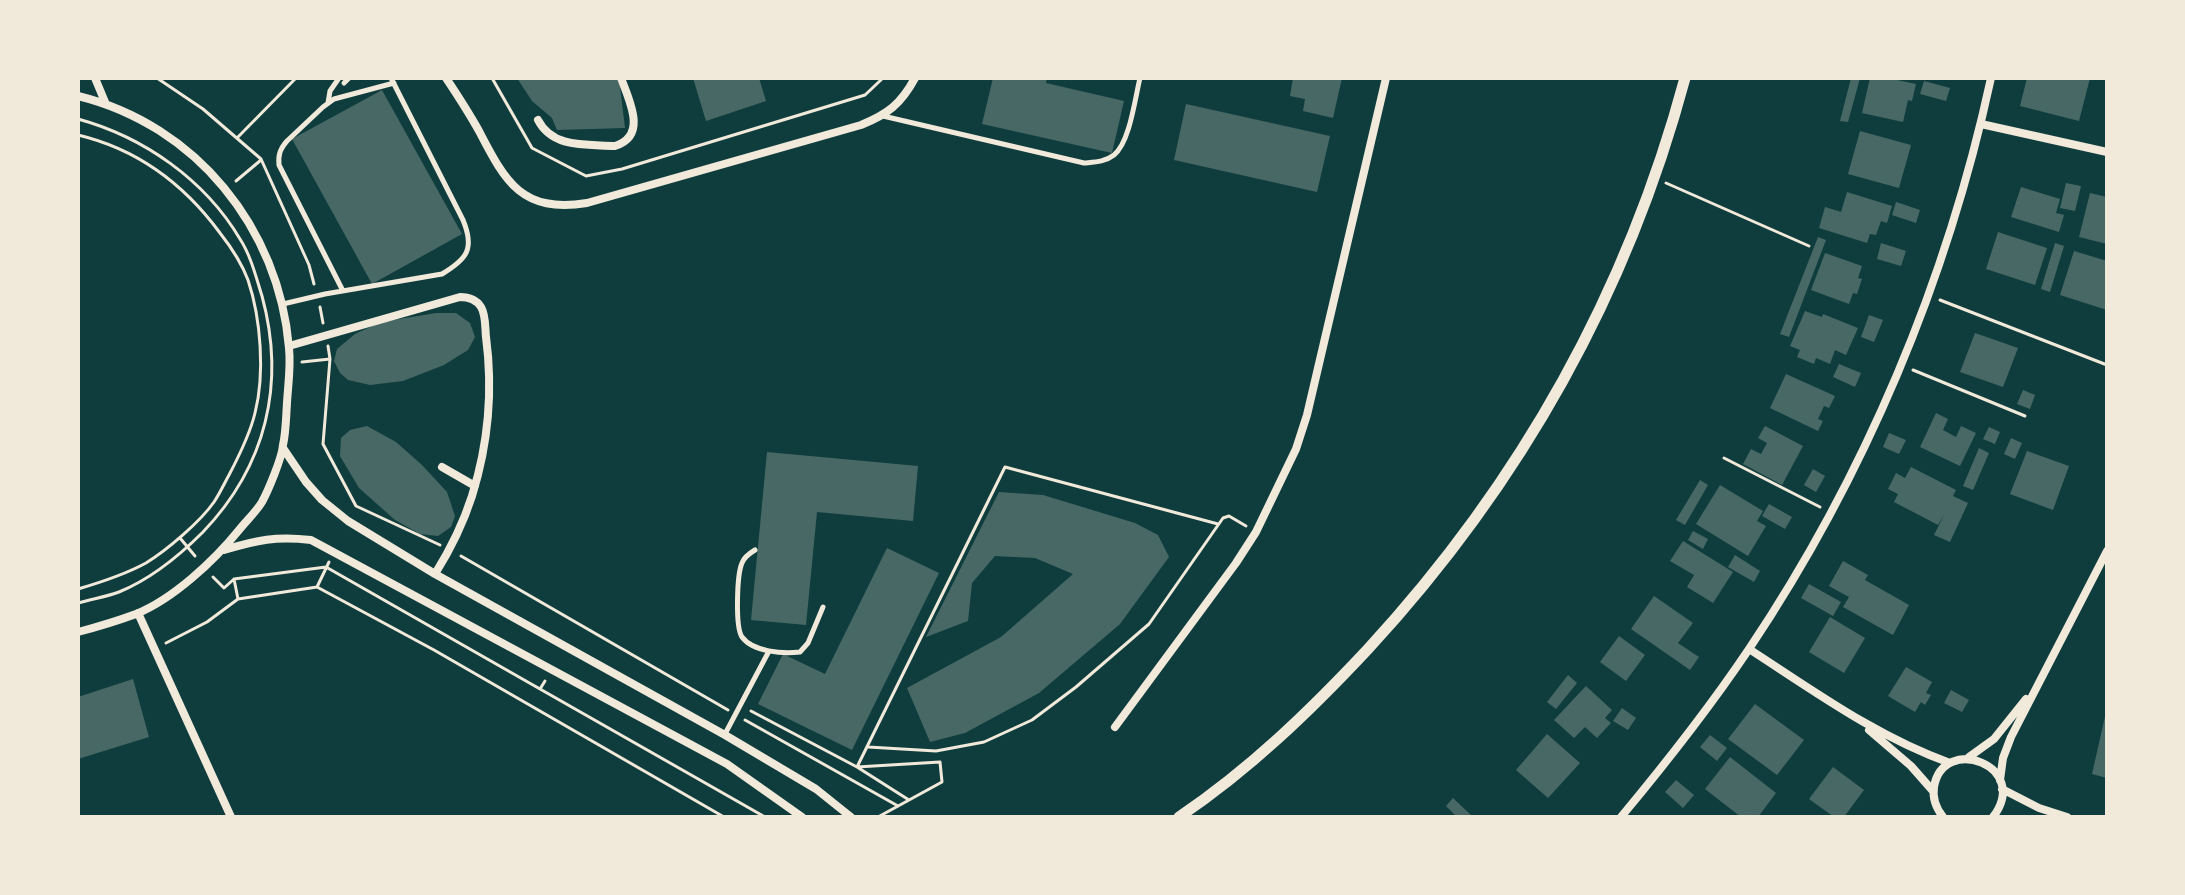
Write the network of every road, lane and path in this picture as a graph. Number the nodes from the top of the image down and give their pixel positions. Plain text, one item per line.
1 (95, 78) edge
2 (296, 78) edge
3 (446, 78) edge
4 (492, 78) edge
5 (621, 78) edge
6 (883, 78) edge
7 (915, 78) edge
8 (1140, 78) edge
9 (1386, 78) edge
10 (1685, 78) edge
11 (1991, 78) edge
12 (344, 80) edge
13 (393, 81) edge
14 (78, 96) edge
15 (105, 102) junction
16 (328, 103) junction
17 (883, 116) junction
18 (78, 119) edge
19 (538, 120) dead end
20 (1981, 124) junction
21 (78, 135) edge
22 (237, 138) dead end
23 (144, 145) junction
24 (2107, 152) edge
25 (138, 157) junction
26 (261, 159) dead end
27 (1655, 178) junction
28 (227, 190) junction
29 (214, 203) junction
30 (204, 211) junction
31 (1809, 246) dead end
32 (256, 277) junction
33 (248, 279) junction
34 (343, 291) junction
35 (1929, 295) junction
36 (283, 304) junction
37 (289, 346) junction
38 (330, 359) dead end
39 (290, 363) junction
40 (1902, 365) junction
41 (2107, 365) edge
42 (2025, 416) dead end
43 (283, 448) junction
44 (1724, 458) dead end
45 (442, 467) dead end
46 (475, 486) junction
47 (1831, 512) junction
48 (1218, 524) junction
49 (1256, 532) junction
50 (180, 538) junction
51 (187, 547) junction
52 (223, 550) junction
53 (755, 550) dead end
54 (2107, 551) edge
55 (204, 568) junction
56 (2103, 570) edge
57 (435, 574) junction
58 (234, 579) junction
59 (78, 589) edge
60 (238, 599) junction
61 (78, 603) edge
62 (823, 607) dead end
63 (138, 613) junction
64 (78, 632) edge
65 (155, 649) junction
66 (1749, 649) junction
67 (769, 651) junction
68 (552, 669) junction
69 (2036, 686) junction
70 (540, 689) junction
71 (740, 705) junction
72 (1860, 721) junction
73 (1115, 727) dead end
74 (725, 735) junction
75 (867, 747) junction
76 (1967, 758) junction
77 (1950, 763) junction
78 (857, 767) junction
79 (2001, 784) junction
80 (1933, 791) junction
81 (909, 800) junction
82 (1936, 806) junction
83 (231, 817) edge
84 (724, 817) edge
85 (765, 817) edge
86 (802, 817) edge
87 (851, 817) edge
88 (878, 817) edge
89 (1179, 817) edge
90 (1621, 817) edge
91 (1934, 817) edge
92 (1943, 817) edge
93 (1993, 817) edge
94 (2067, 817) edge

1 - 15 street
2 - 22 path
3 - 17 street
4 - 6 path
5 - 19 street
7 - 17 street
8 - 17 lane
9 - 49 street
10 - 27 street
11 - 20 street
12 - 16 lane
13 - 16 lane
13 - 34 lane
14 - 15 street
15 - 28 street
16 - 34 lane
18 - 23 path
20 - 24 street
20 - 35 street
21 - 25 path
23 - 25 path
23 - 29 path
25 - 30 path
26 - 28 path
27 - 31 path
27 - 89 street
28 - 29 path
28 - 36 street
29 - 30 path
29 - 32 path
30 - 33 path
32 - 33 path
32 - 51 path
33 - 50 path
34 - 36 lane
35 - 40 street
35 - 41 path
36 - 37 street
37 - 39 street
37 - 46 street
38 - 39 path
39 - 43 street
40 - 42 path
40 - 47 street
43 - 52 street
43 - 57 street
44 - 47 path
45 - 46 street
46 - 57 street
47 - 66 street
48 - 49 path
48 - 75 path
48 - 75 path
49 - 73 street
50 - 51 path
50 - 59 path
51 - 55 path
51 - 61 path
52 - 55 street
52 - 68 street
53 - 67 lane
54 - 56 street
55 - 58 path
55 - 63 street
56 - 69 street
57 - 74 street
58 - 60 path
58 - 70 path
60 - 65 path
60 - 84 path
62 - 67 lane
63 - 64 street
63 - 65 street
65 - 83 street
66 - 72 street
66 - 90 street
67 - 71 lane
68 - 70 path
68 - 86 street
69 - 76 street
69 - 79 street
70 - 85 path
71 - 74 lane
71 - 78 path
72 - 77 street
72 - 80 street
74 - 87 street
75 - 78 path
76 - 77 street
76 - 79 street
77 - 80 street
78 - 81 path
78 - 81 path
79 - 93 street
79 - 94 street
80 - 82 street
81 - 88 path
82 - 91 street
82 - 92 street

